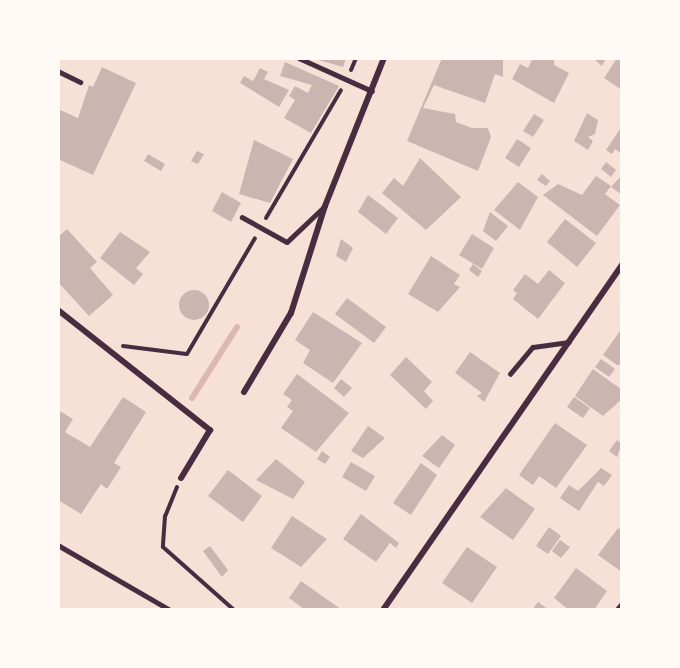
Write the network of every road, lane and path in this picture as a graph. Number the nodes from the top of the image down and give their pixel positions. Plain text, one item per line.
1 (112, 58) edge
2 (119, 58) edge
3 (299, 58) edge
4 (356, 58) edge
5 (384, 58) edge
6 (58, 71) edge
7 (346, 79) junction
8 (81, 82) dead end
9 (372, 91) junction
10 (325, 206) junction
11 (242, 217) dead end
12 (261, 227) junction
13 (253, 240) dead end
14 (621, 265) edge
15 (58, 310) edge
16 (569, 342) junction
17 (105, 346) junction
18 (510, 374) dead end
19 (244, 392) dead end
20 (181, 478) joint
21 (58, 545) edge
22 (621, 605) edge
23 (171, 609) edge
24 (234, 609) edge
25 (383, 609) edge
26 (618, 609) edge

1 - 2 path
3 - 7 lane
4 - 7 path
5 - 9 street
6 - 8 lane
7 - 9 lane
7 - 12 path
9 - 10 street
10 - 12 lane
10 - 19 street
11 - 12 lane
13 - 17 path
14 - 16 street
15 - 17 street
16 - 18 lane
16 - 25 street
17 - 20 street
20 - 24 path
21 - 23 lane
22 - 26 street

